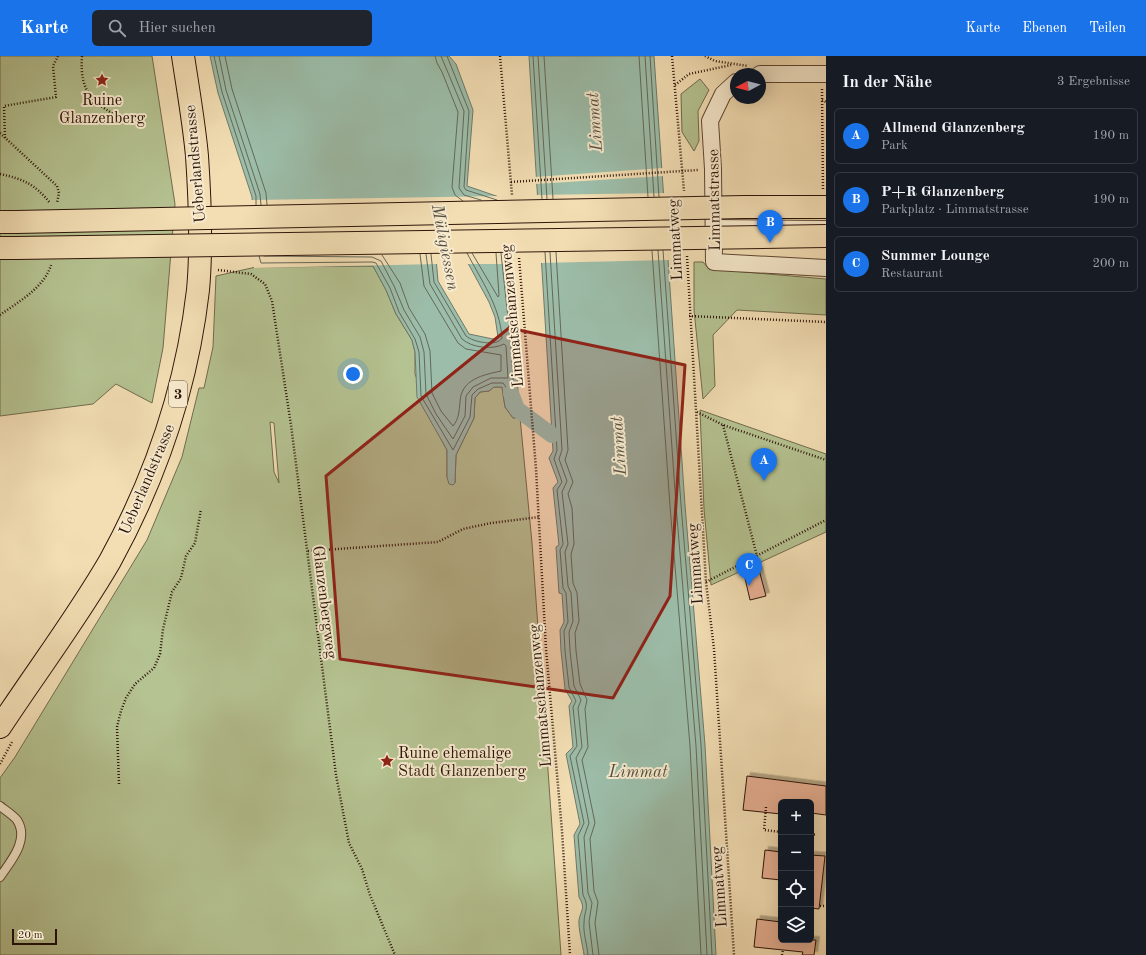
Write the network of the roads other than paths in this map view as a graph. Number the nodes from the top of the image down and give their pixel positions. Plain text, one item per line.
1 (183, 56) edge
2 (766, 71) edge
3 (826, 74) edge
4 (730, 88) edge
5 (824, 202) edge
6 (8, 222) edge
7 (713, 224) junction
8 (826, 225) edge
9 (826, 236) edge
10 (8, 248) edge
11 (826, 268) edge
12 (0, 727) edge
13 (0, 806) edge
14 (0, 877) edge

1 - 12 main road, Ueberlandstrasse / 3
2 - 3 street
4 - 7 street, Limmatstrasse
5 - 6 main road, bridge
7 - 8 lane
7 - 11 street, Limmatstrasse
9 - 10 main road, bridge
13 - 14 lane

